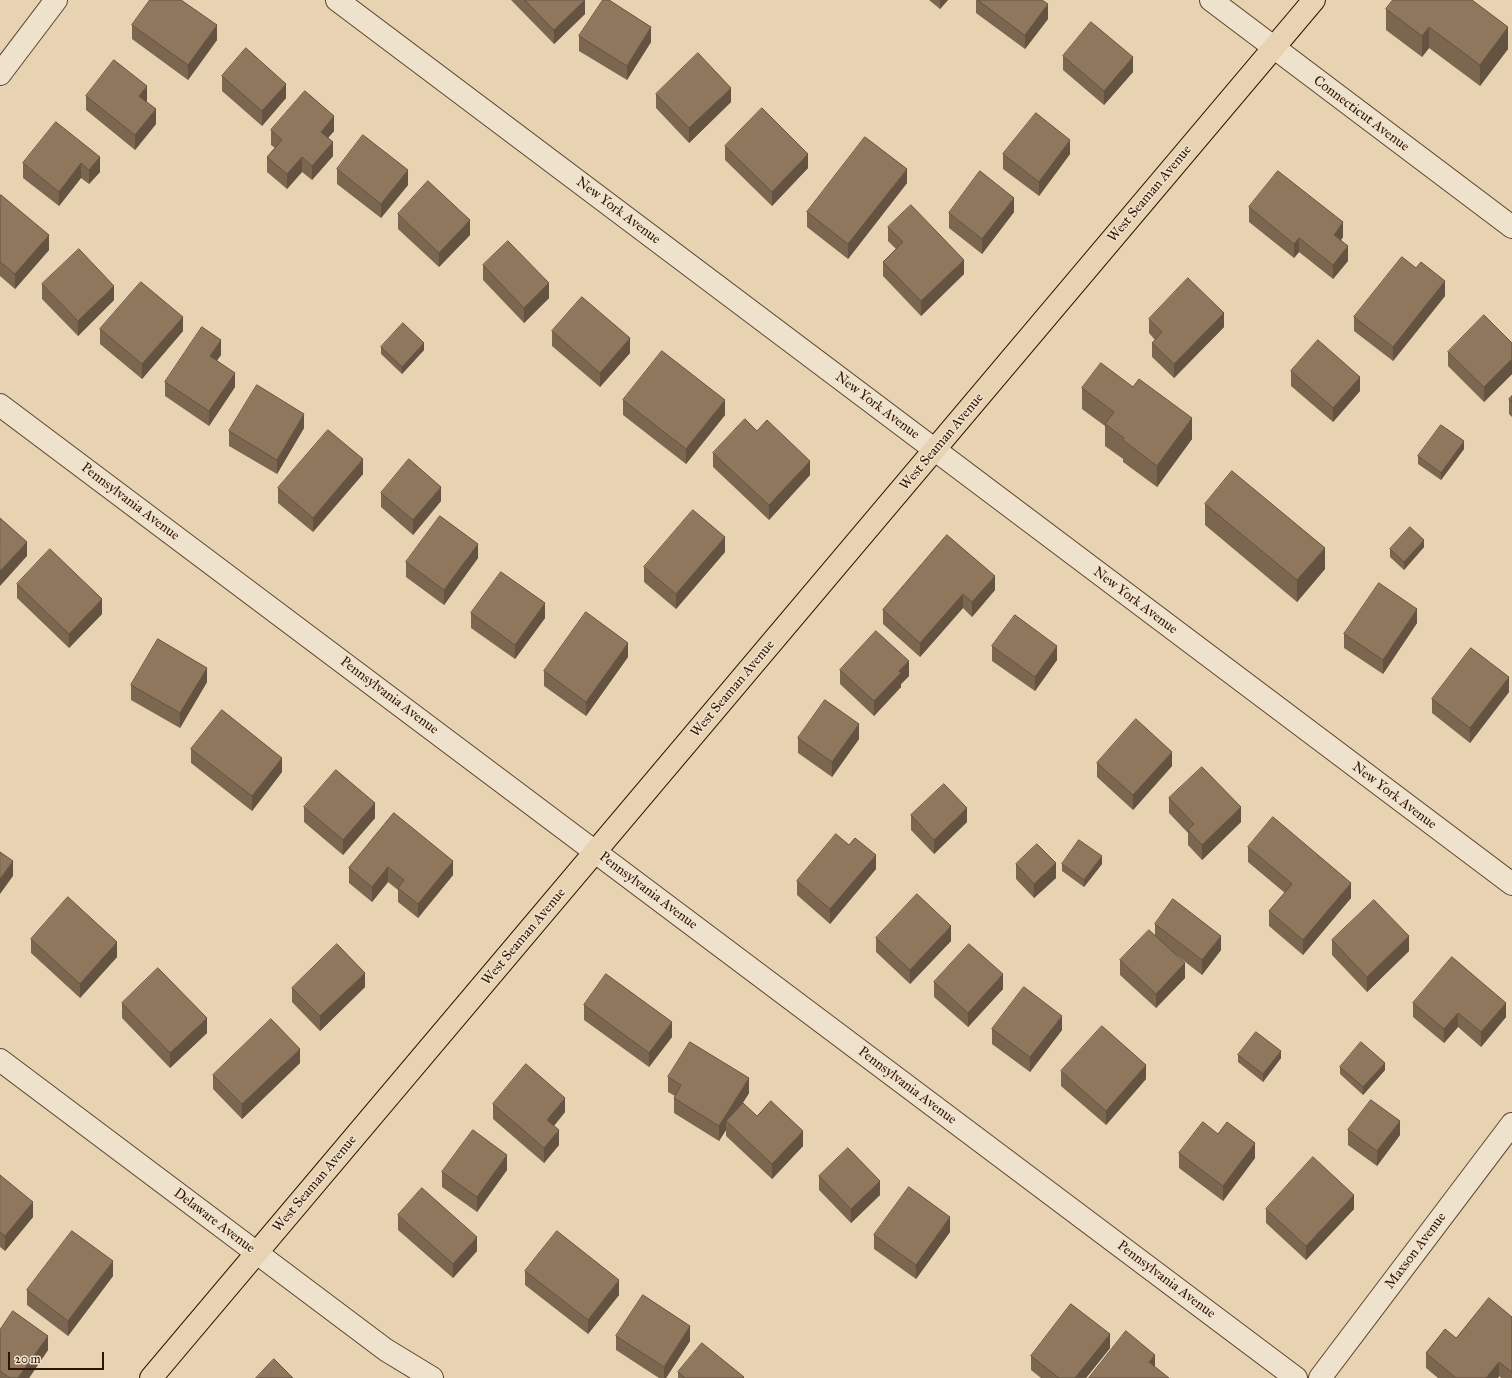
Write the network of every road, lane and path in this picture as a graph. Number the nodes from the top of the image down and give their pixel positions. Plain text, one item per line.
1 (56, 0) edge
2 (337, 0) edge
3 (1211, 0) edge
4 (1314, 0) edge
5 (1274, 47) junction
6 (0, 74) edge
7 (1512, 227) edge
8 (0, 405) edge
9 (935, 450) junction
10 (596, 851) junction
11 (1512, 884) edge
12 (0, 1060) edge
13 (1512, 1124) edge
14 (257, 1253) junction
15 (151, 1378) edge
16 (432, 1378) edge
17 (1296, 1378) edge
18 (1320, 1378) edge

1 - 6 street
2 - 9 street, New York Avenue
3 - 5 street, Connecticut Avenue
4 - 5 main road, West Seaman Avenue
5 - 7 street, Connecticut Avenue
5 - 9 main road, West Seaman Avenue
8 - 10 street, Pennsylvania Avenue
9 - 10 main road, West Seaman Avenue
9 - 11 street, New York Avenue
10 - 14 main road, West Seaman Avenue
10 - 17 street, Pennsylvania Avenue
12 - 14 street, Delaware Avenue
13 - 18 street, Maxson Avenue
14 - 15 main road, West Seaman Avenue
14 - 16 street, Delaware Avenue

